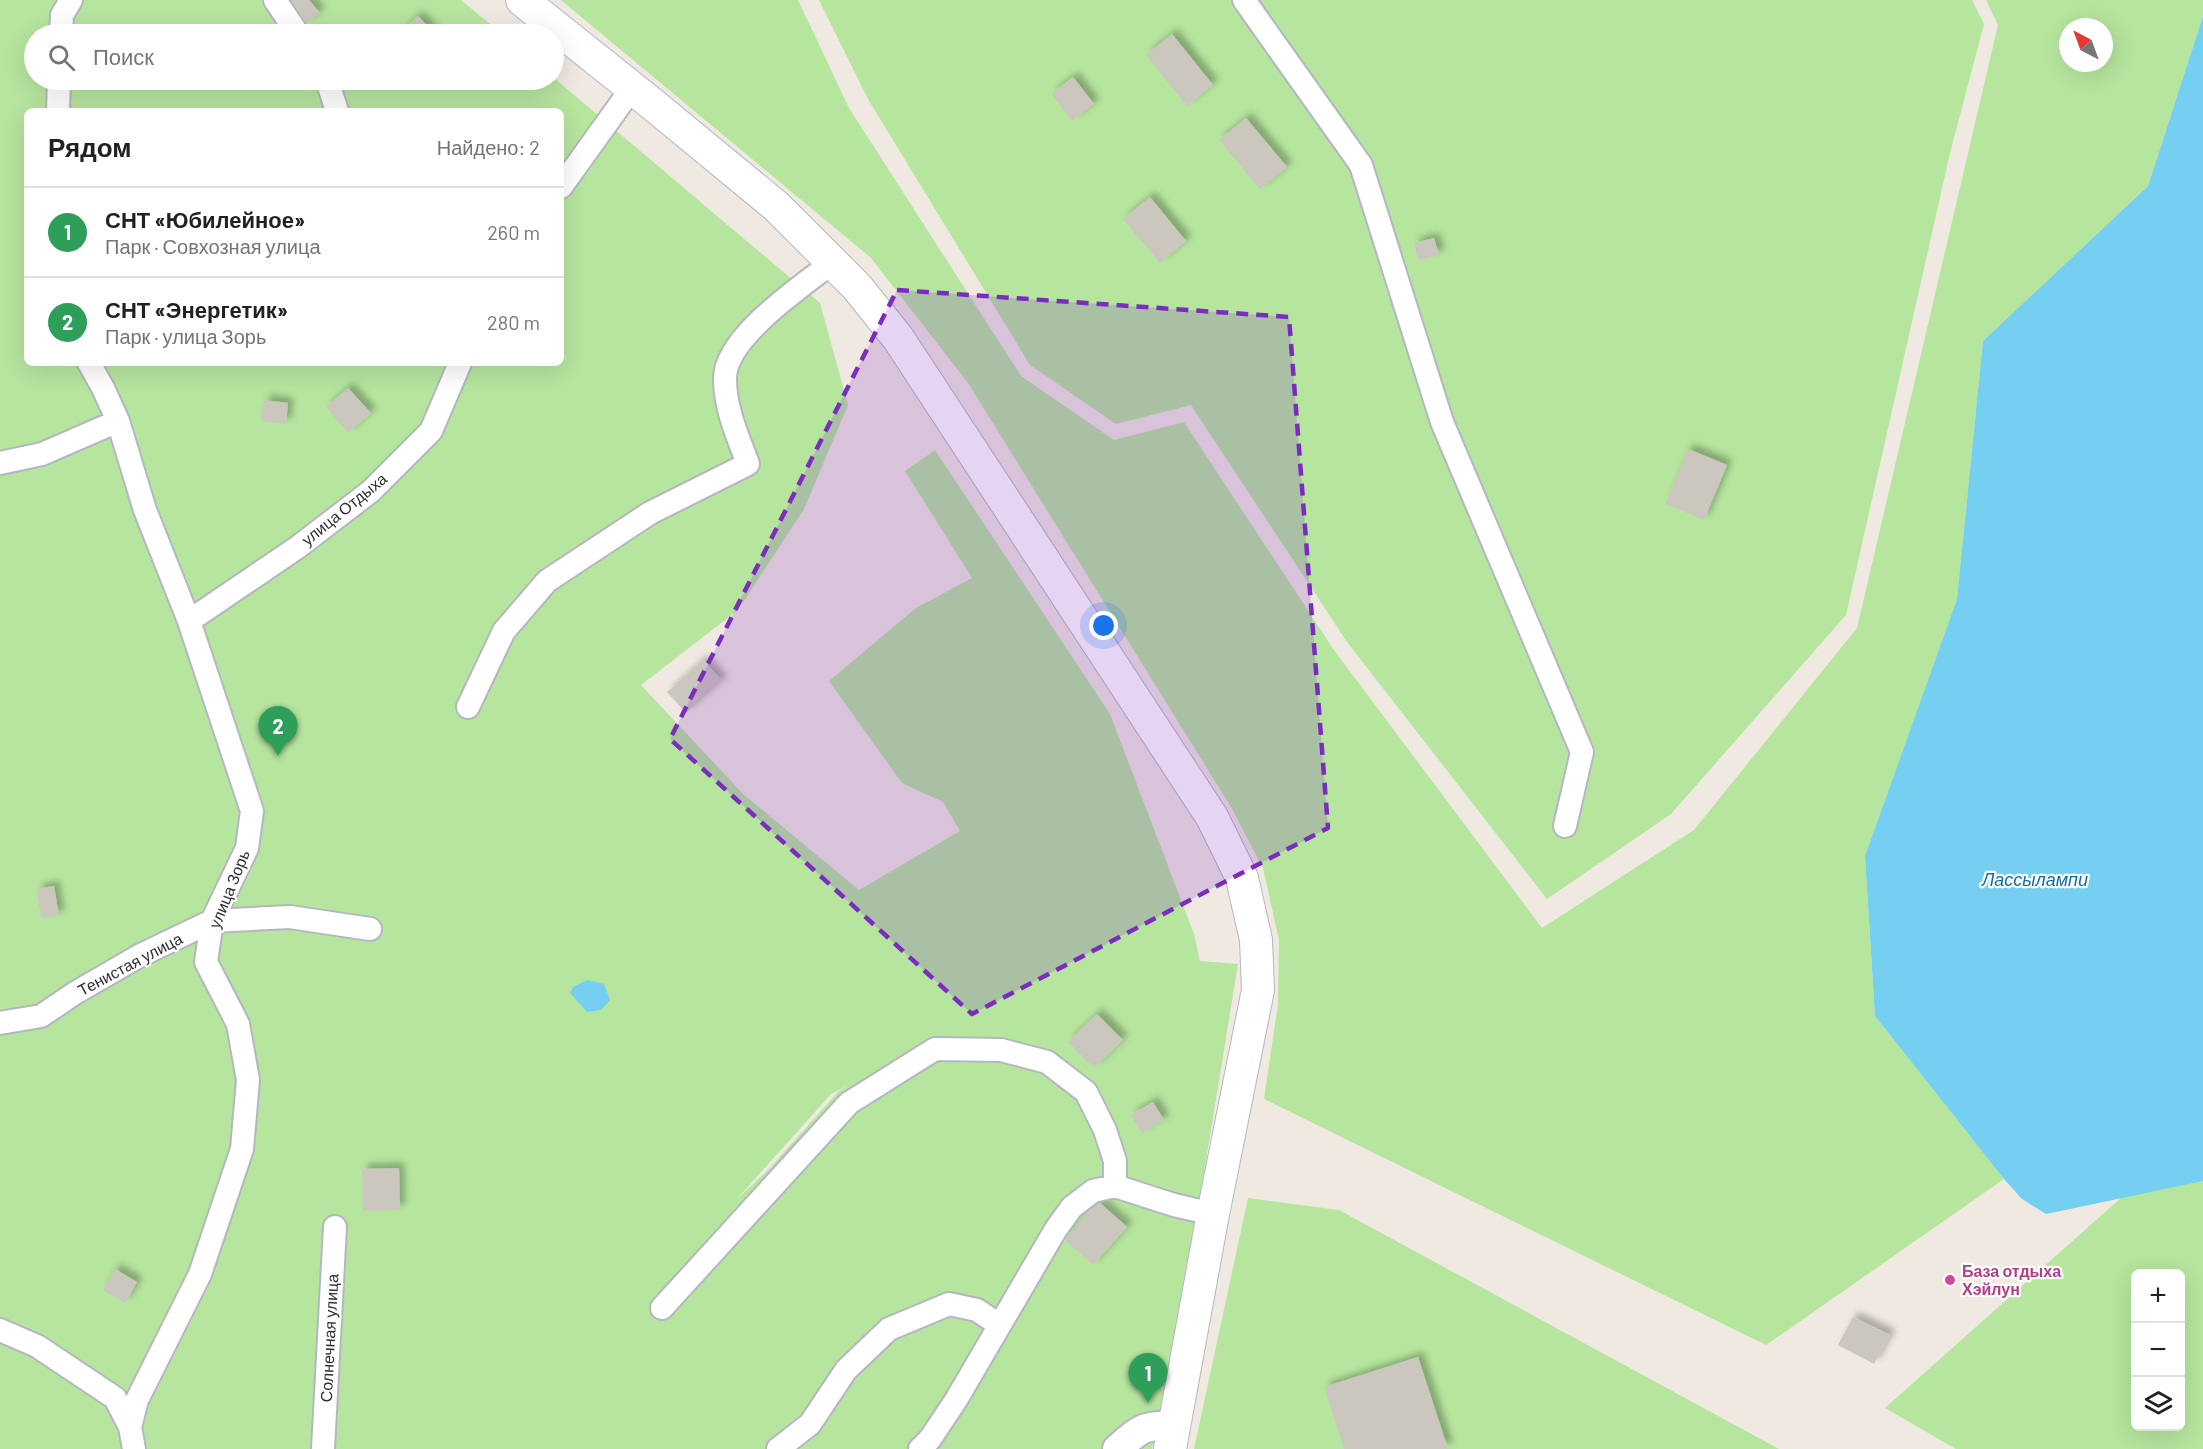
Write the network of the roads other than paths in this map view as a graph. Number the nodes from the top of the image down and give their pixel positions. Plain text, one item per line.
1 (71, 0) edge
2 (275, 0) edge
3 (522, 0) edge
4 (1244, 0) edge
5 (62, 24) edge
6 (291, 24) edge
7 (552, 24) edge
8 (564, 34) edge
9 (632, 88) junction
10 (59, 90) edge
11 (330, 90) edge
12 (58, 108) edge
13 (336, 108) edge
14 (564, 183) edge
15 (833, 262) junction
16 (90, 366) edge
17 (459, 366) edge
18 (118, 421) junction
19 (0, 463) edge
20 (189, 621) junction
21 (468, 707) dead end
22 (1565, 826) dead end
23 (212, 921) junction
24 (370, 929) dead end
25 (0, 1023) edge
26 (1115, 1186) junction
27 (1214, 1214) junction
28 (335, 1227) dead end
29 (662, 1308) dead end
30 (999, 1325) junction
31 (0, 1330) edge
32 (130, 1427) junction
33 (1172, 1437) edge
34 (134, 1449) edge
35 (324, 1449) edge
36 (778, 1449) edge
37 (920, 1449) edge
38 (1117, 1449) edge

1 - 5 street
2 - 6 street
3 - 7 main road
4 - 22 street
8 - 9 main road
9 - 14 street
9 - 15 main road
10 - 12 street
11 - 13 street
15 - 21 street
15 - 27 main road
16 - 18 street, улица Зорь
17 - 20 street, улица Отдыха
18 - 19 street
18 - 20 street, улица Зорь
20 - 23 street, улица Зорь
23 - 24 street, Тенистая улица
23 - 25 street, Тенистая улица
23 - 32 street, улица Зорь
26 - 27 street
26 - 29 street
26 - 30 street
27 - 33 main road
28 - 35 street, Солнечная улица
30 - 36 street
30 - 37 street
31 - 32 street
32 - 34 street, улица Зорь
33 - 38 street

